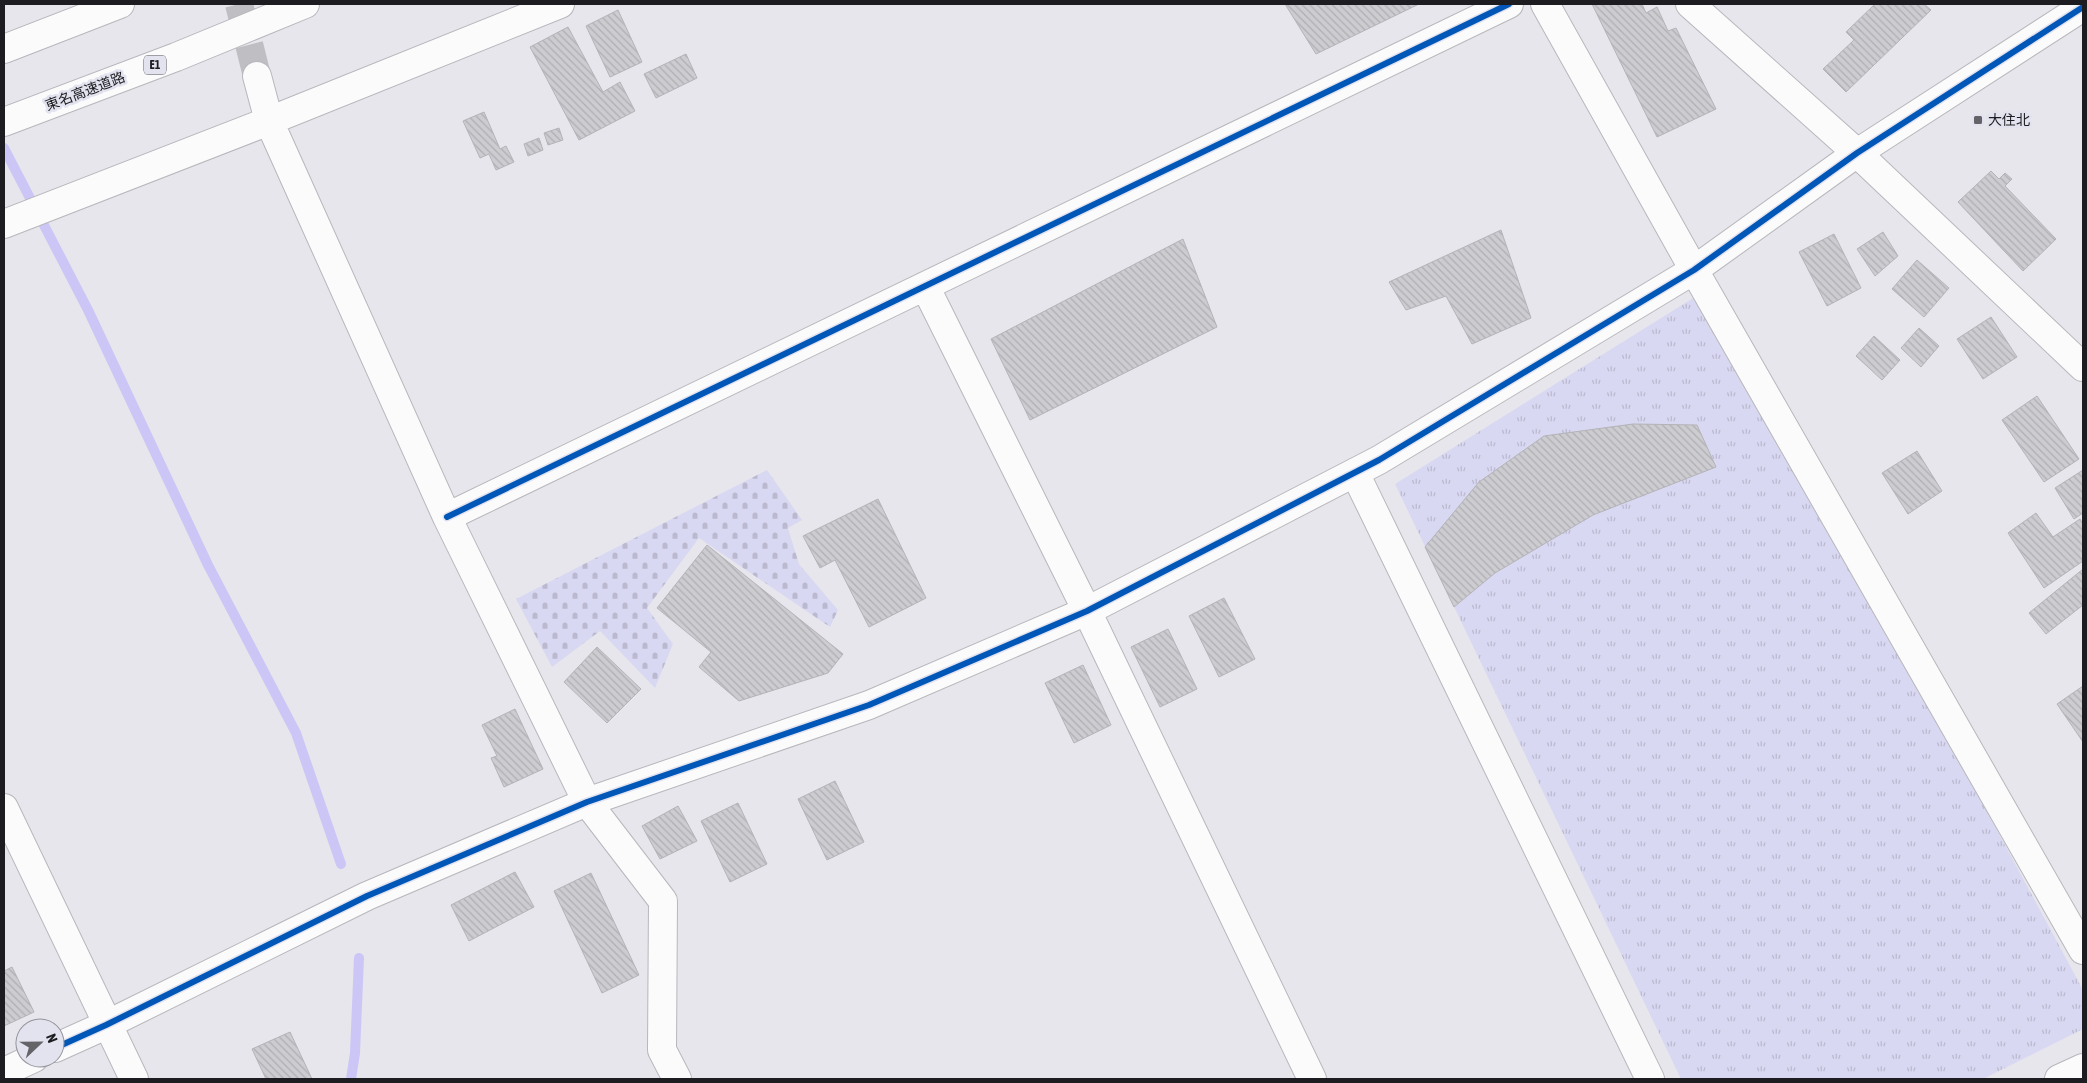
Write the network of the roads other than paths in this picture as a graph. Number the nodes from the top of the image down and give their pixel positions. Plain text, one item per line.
1 (120, 4) edge
2 (305, 4) edge
3 (560, 4) edge
4 (1510, 4) edge
5 (1545, 4) edge
6 (1690, 4) edge
7 (2083, 7) edge
8 (4, 49) edge
9 (257, 76) tunnel mouth
10 (269, 121) junction
11 (4, 122) edge
12 (1857, 153) junction
13 (4, 224) edge
14 (1694, 270) junction
15 (925, 286) junction
16 (2083, 367) edge
17 (1355, 473) junction
18 (447, 517) junction
19 (1087, 612) junction
20 (587, 802) junction
21 (4, 808) edge
22 (2083, 950) edge
23 (106, 1025) junction
24 (65, 1043) edge
25 (2083, 1068) edge
26 (134, 1079) edge
27 (677, 1079) edge
28 (1312, 1079) edge
29 (1650, 1079) edge
30 (2059, 1079) edge

1 - 8 main road
2 - 11 main road, 東名高速道路 / E1
3 - 10 main road
4 - 15 main road
5 - 14 main road
6 - 12 main road
7 - 12 main road
9 - 10 main road
10 - 13 main road
10 - 18 main road
12 - 14 main road
12 - 16 main road
14 - 17 main road
14 - 22 main road
15 - 18 main road
15 - 19 main road
17 - 19 main road
17 - 29 main road
18 - 20 main road
19 - 20 main road
19 - 28 main road
20 - 23 main road
20 - 27 main road
21 - 23 main road
23 - 24 main road
23 - 26 main road
25 - 30 main road

